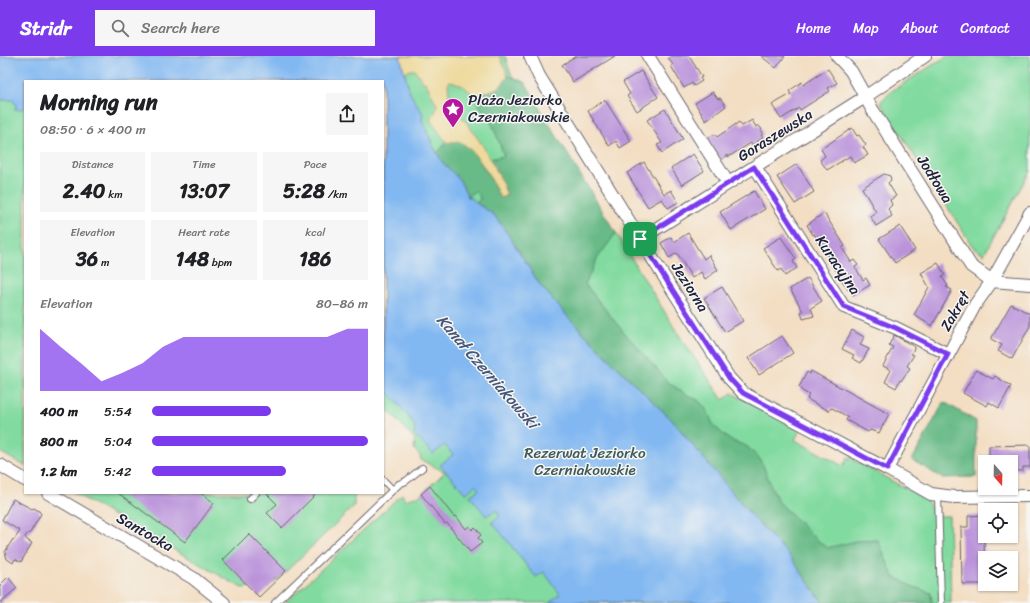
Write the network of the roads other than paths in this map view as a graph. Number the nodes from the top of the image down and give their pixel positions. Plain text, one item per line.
1 (648, 56) edge
2 (836, 56) edge
3 (925, 56) edge
4 (533, 57) edge
5 (865, 97) junction
6 (754, 167) junction
7 (728, 184) junction
8 (1030, 213) edge
9 (640, 239) junction
10 (992, 281) junction
11 (1030, 284) edge
12 (948, 354) junction
13 (0, 465) edge
14 (422, 468) dead end
15 (887, 469) junction
16 (24, 479) edge
17 (384, 481) edge
18 (393, 490) junction
19 (50, 494) edge
20 (255, 494) edge
21 (938, 495) junction
22 (1030, 496) edge
23 (250, 499) dead end
24 (224, 603) edge
25 (275, 603) edge
26 (941, 603) edge

1 - 7 street
2 - 5 street, Jodłowa
3 - 5 street, Goraszewska
4 - 9 street, Jeziorna
5 - 6 street, Goraszewska
5 - 10 street, Jodłowa
6 - 7 street, Goraszewska
6 - 12 street, Kuracyjna
7 - 9 street, Goraszewska
8 - 10 street, Zakręt
9 - 15 street, Jeziorna
10 - 11 street
10 - 12 street, Zakręt
12 - 15 street, Zakręt
13 - 16 street
14 - 18 lane
15 - 21 street, Jeziorna
17 - 18 lane
18 - 25 lane
19 - 24 street, Santocka
20 - 23 lane
21 - 22 street, Jeziorna
21 - 26 lane

